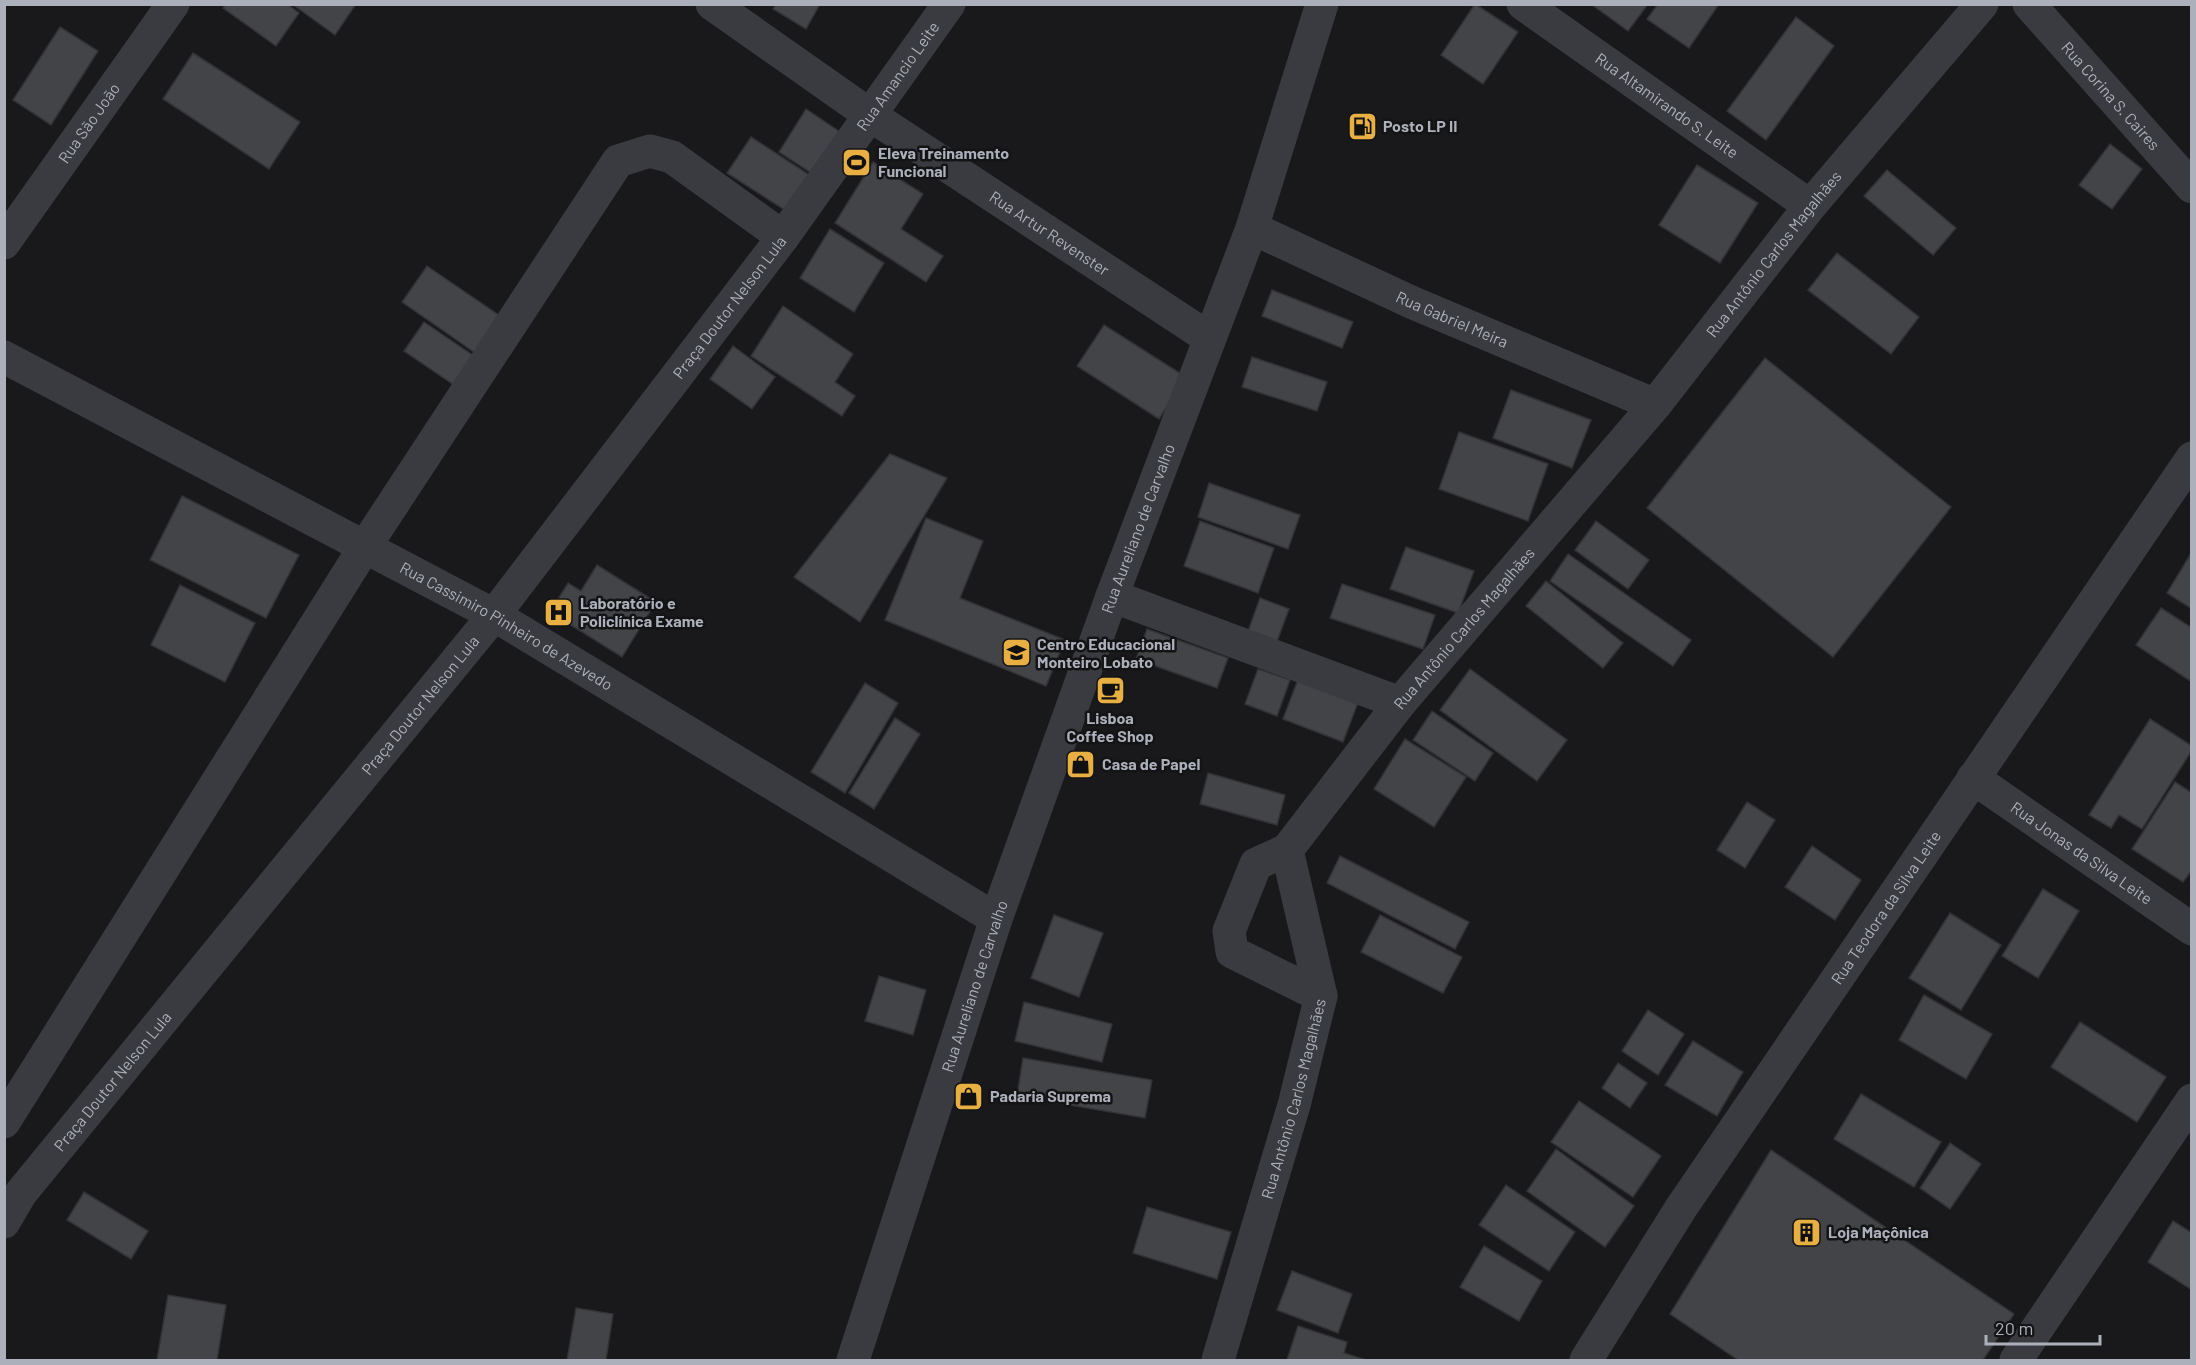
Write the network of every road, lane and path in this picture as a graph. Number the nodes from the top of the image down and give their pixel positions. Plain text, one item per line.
1 (173, 4) edge
2 (712, 4) edge
3 (949, 4) edge
4 (1322, 4) edge
5 (1523, 4) edge
6 (1982, 4) edge
7 (2028, 4) edge
8 (870, 115) junction
9 (2192, 187) edge
10 (1809, 206) junction
11 (1252, 228) junction
12 (783, 237) junction
13 (4, 243) edge
14 (1209, 338) junction
15 (4, 357) edge
16 (1655, 405) junction
17 (2192, 458) edge
18 (364, 548) junction
19 (1112, 596) junction
20 (494, 615) junction
21 (1400, 703) junction
22 (1973, 778) junction
23 (1287, 850) junction
24 (996, 919) junction
25 (2192, 929) edge
26 (1321, 996) junction
27 (2192, 1100) edge
28 (4, 1122) edge
29 (13, 1188) edge
30 (4, 1222) edge
31 (853, 1360) edge
32 (1218, 1360) edge
33 (1586, 1360) edge
34 (2016, 1360) edge

1 - 13 street, Rua São João
2 - 8 street, Rua Artur Revenster
3 - 8 street, Rua Amancio Leite
4 - 11 street, Rua Aureliano de Carvalho
5 - 10 street, Rua Altamirando S. Leite
6 - 10 street, Rua Antônio Carlos Magalhães
7 - 9 street, Rua Corina S. Caires
8 - 12 street, Rua Amancio Leite
8 - 14 street, Rua Artur Revenster
10 - 16 street, Rua Antônio Carlos Magalhães
11 - 14 street, Rua Aureliano de Carvalho
11 - 16 street, Rua Gabriel Meira
12 - 18 street, Praça Doutor Nelson Lula
12 - 20 street, Praça Doutor Nelson Lula
14 - 19 street, Rua Aureliano de Carvalho
15 - 18 street, Rua Cassimiro Pinheiro de Azevedo
16 - 21 street, Rua Antônio Carlos Magalhães
17 - 22 street, Rua Teodora da Silva Leite
18 - 20 street, Rua Cassimiro Pinheiro de Azevedo
18 - 28 street, Praça Doutor Nelson Lula
19 - 21 street
19 - 24 street, Rua Aureliano de Carvalho
20 - 24 street, Rua Cassimiro Pinheiro de Azevedo
20 - 29 street, Praça Doutor Nelson Lula
21 - 23 street, Rua Antônio Carlos Magalhães
22 - 25 street, Rua Jonas da Silva Leite
22 - 33 street, Rua Teodora da Silva Leite
23 - 26 street, Rua Antônio Carlos Magalhães
23 - 26 street
24 - 31 street, Rua Aureliano de Carvalho
26 - 32 street, Rua Antônio Carlos Magalhães
27 - 34 street
29 - 30 street, Praça Doutor Nelson Lula

